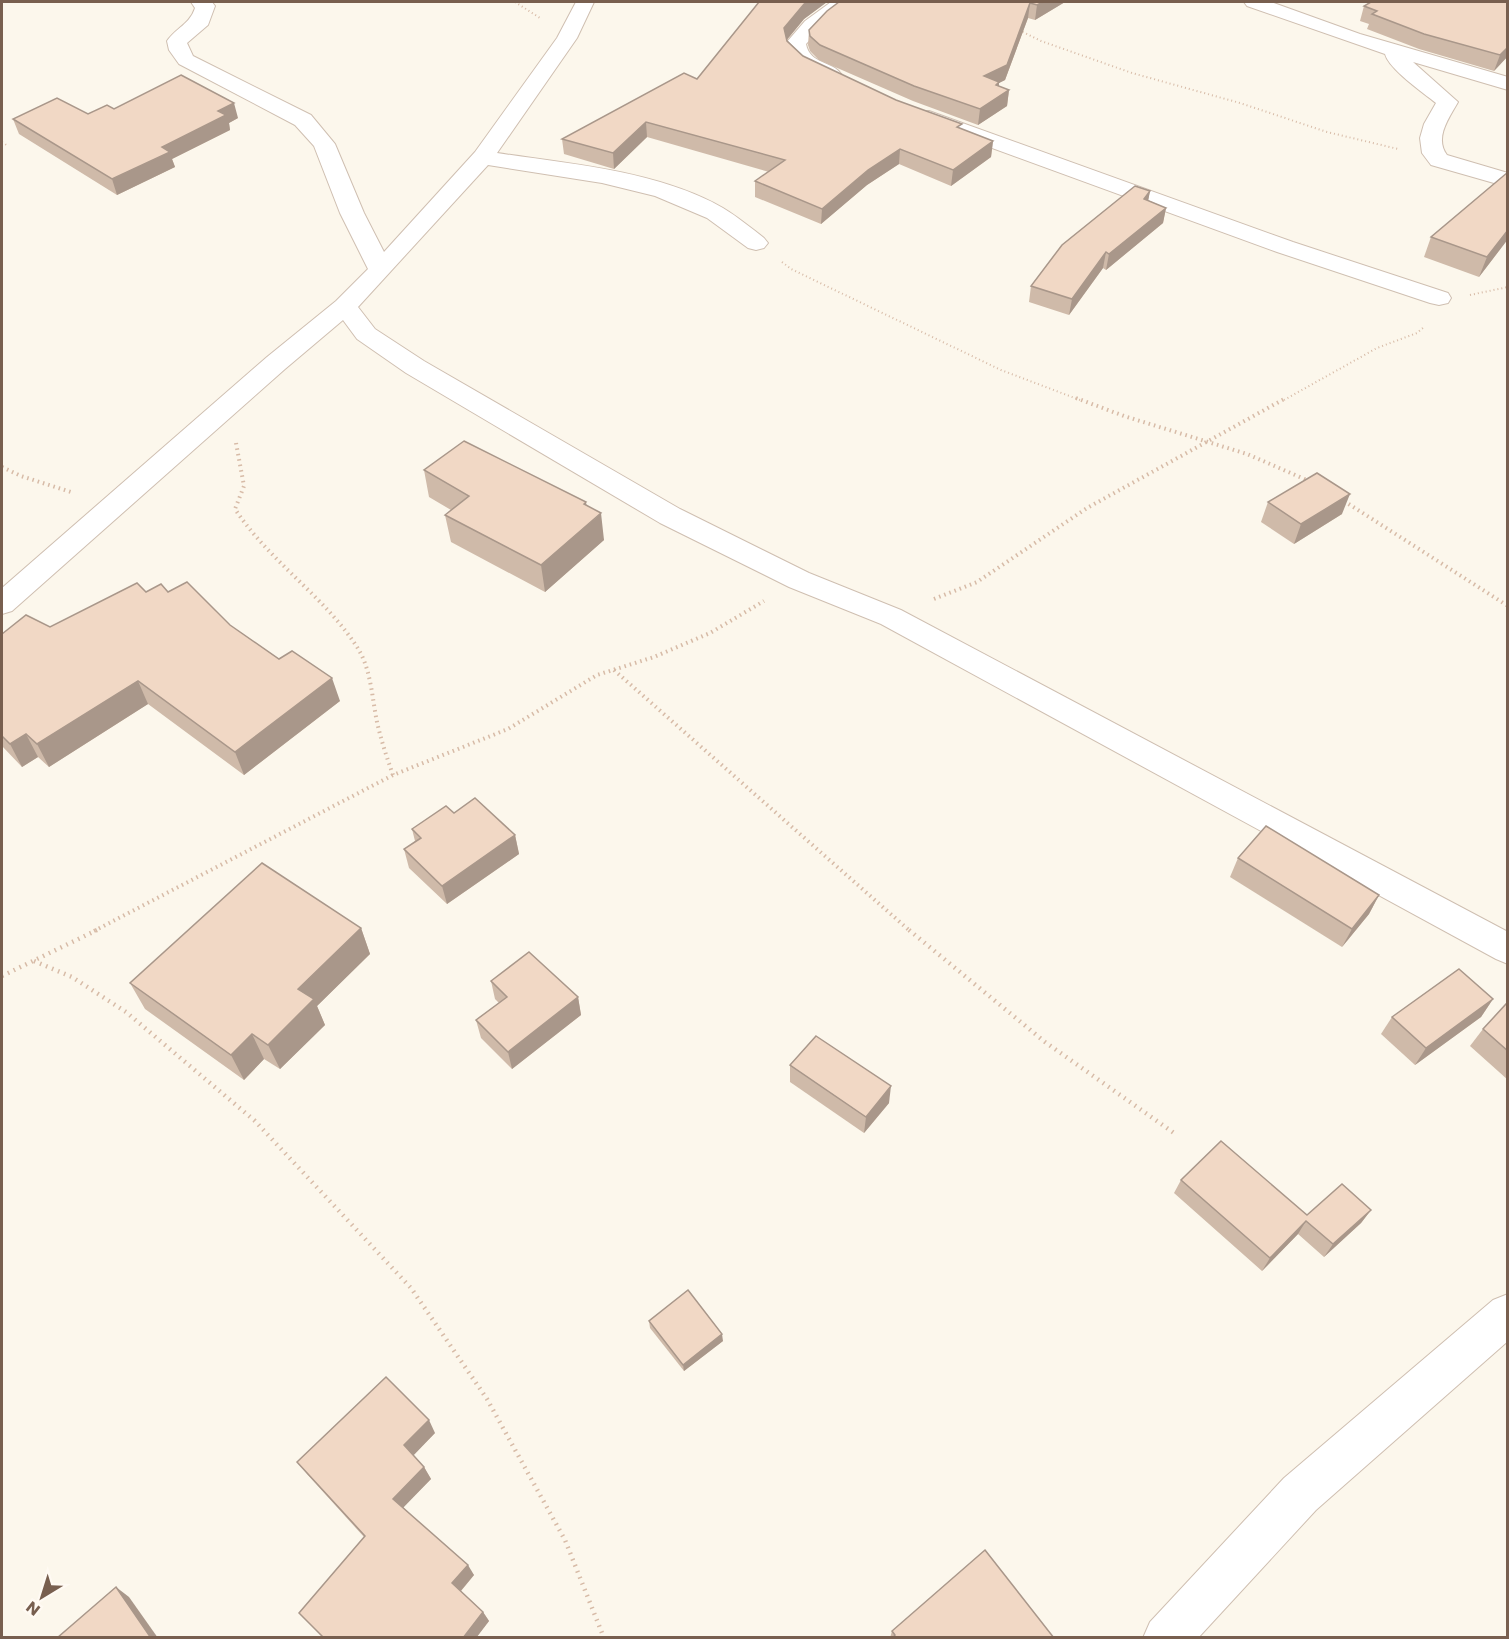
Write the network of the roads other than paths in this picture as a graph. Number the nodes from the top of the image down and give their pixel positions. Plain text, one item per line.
1 (200, 2) edge
2 (585, 2) edge
3 (844, 2) edge
4 (1254, 2) edge
5 (1388, 49) junction
6 (1508, 84) edge
7 (852, 85) edge
8 (1477, 98) edge
9 (904, 108) edge
10 (483, 156) junction
11 (1508, 180) edge
12 (756, 243) road end
13 (381, 270) junction
14 (1438, 298) road end
15 (345, 306) junction
16 (2, 604) edge
17 (1508, 949) edge
18 (1508, 1314) edge
19 (1166, 1638) edge

1 - 13 street
2 - 10 street
3 - 7 street
4 - 5 street
5 - 6 street
5 - 8 street
8 - 11 street
9 - 14 street
10 - 12 street
10 - 13 street
13 - 15 street
15 - 16 street
15 - 17 street
18 - 19 street

